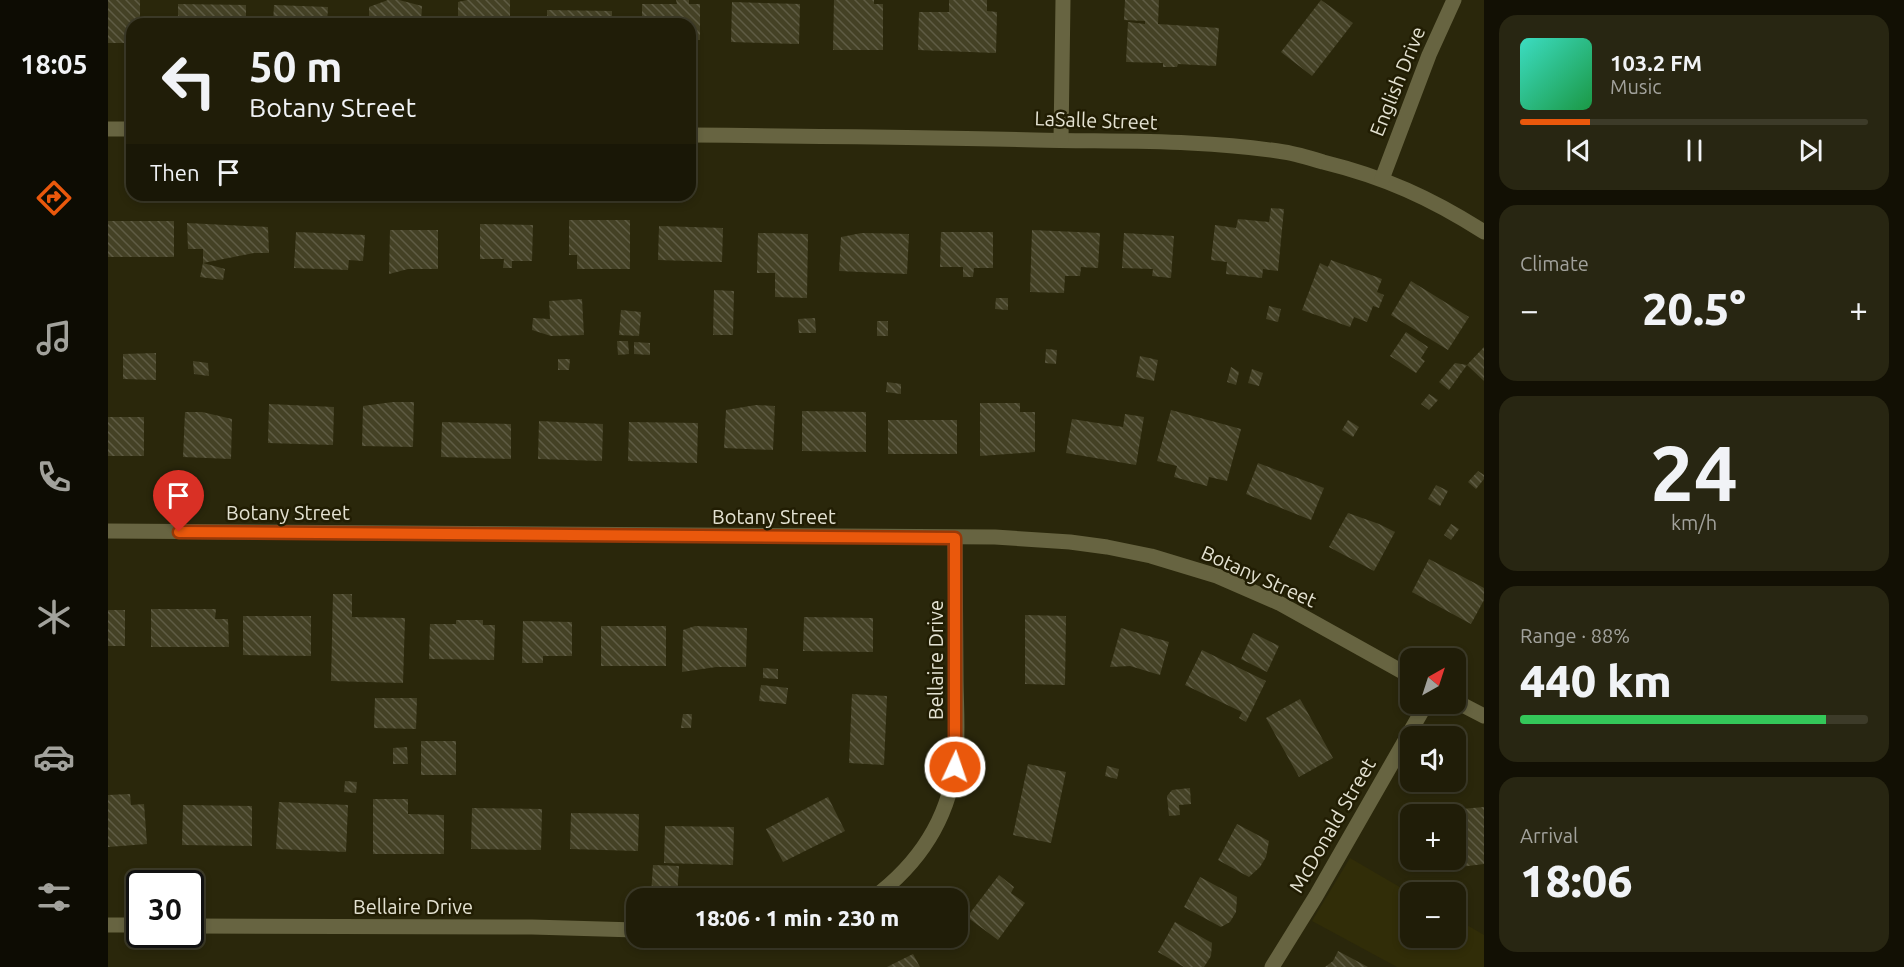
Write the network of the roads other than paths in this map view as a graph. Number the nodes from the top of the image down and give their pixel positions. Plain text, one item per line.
1 (1063, 0) edge
2 (1454, 0) edge
3 (108, 129) edge
4 (126, 129) edge
5 (696, 135) edge
6 (1061, 140) junction
7 (1382, 179) junction
8 (1484, 232) edge
9 (108, 531) edge
10 (955, 538) junction
11 (1400, 670) edge
12 (1466, 707) edge
13 (1420, 714) edge
14 (1484, 716) edge
15 (887, 888) edge
16 (108, 925) edge
17 (126, 925) edge
18 (204, 926) edge
19 (626, 930) edge
20 (1272, 967) edge

1 - 6 street
2 - 7 street, English Drive
3 - 4 street
5 - 6 street, LaSalle Street
6 - 7 street, LaSalle Street
7 - 8 street, LaSalle Street
9 - 10 street, Botany Street
10 - 11 street, Botany Street
10 - 15 street, Bellaire Drive
12 - 14 street
13 - 20 street, McDonald Street
16 - 17 street
18 - 19 street, Bellaire Drive

